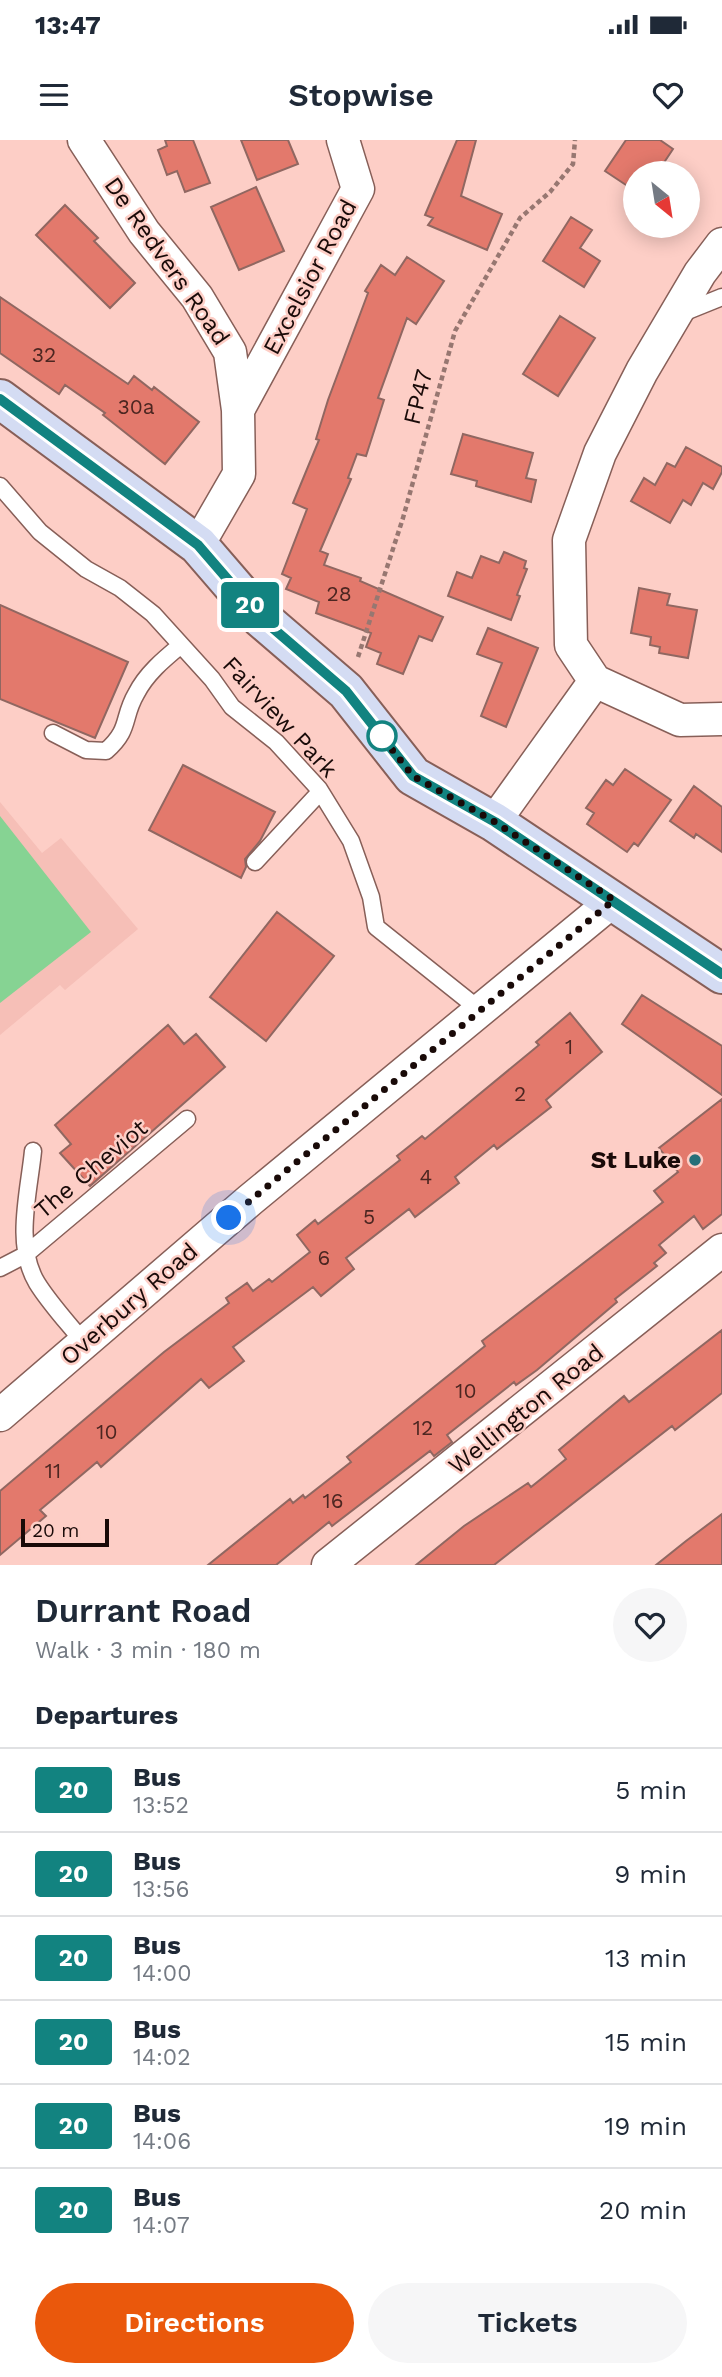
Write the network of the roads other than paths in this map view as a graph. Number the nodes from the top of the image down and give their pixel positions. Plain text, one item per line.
1 (84, 140) edge
2 (343, 140) edge
3 (722, 244) edge
4 (722, 297) edge
5 (675, 316) junction
6 (0, 399) edge
7 (238, 411) junction
8 (0, 486) edge
9 (198, 545) junction
10 (181, 645) junction
11 (595, 681) junction
12 (722, 719) edge
13 (53, 733) dead end
14 (320, 792) junction
15 (495, 822) junction
16 (255, 862) dead end
17 (614, 900) junction
18 (722, 974) edge
19 (480, 1010) junction
20 (187, 1119) dead end
21 (33, 1151) dead end
22 (722, 1250) edge
23 (25, 1255) junction
24 (0, 1268) edge
25 (84, 1343) junction
26 (0, 1415) edge
27 (328, 1565) edge

1 - 7 street, De Redvers Road
2 - 7 street, Excelsior Road
3 - 5 street
4 - 5 lane
5 - 11 street
6 - 9 street
7 - 9 street, De Redvers Road
8 - 10 lane, Fairview Park
9 - 15 street
10 - 13 lane
10 - 14 lane, Fairview Park
11 - 12 street
11 - 15 street
14 - 16 lane
14 - 19 lane, Fairview Park
15 - 17 street
17 - 18 street
17 - 19 street, Overbury Road
19 - 25 street, Overbury Road
20 - 23 lane, The Cheviot
21 - 23 lane, The Cheviot
22 - 27 street, Wellington Road
23 - 24 lane, The Cheviot
23 - 25 lane, The Cheviot
25 - 26 street, Overbury Road

